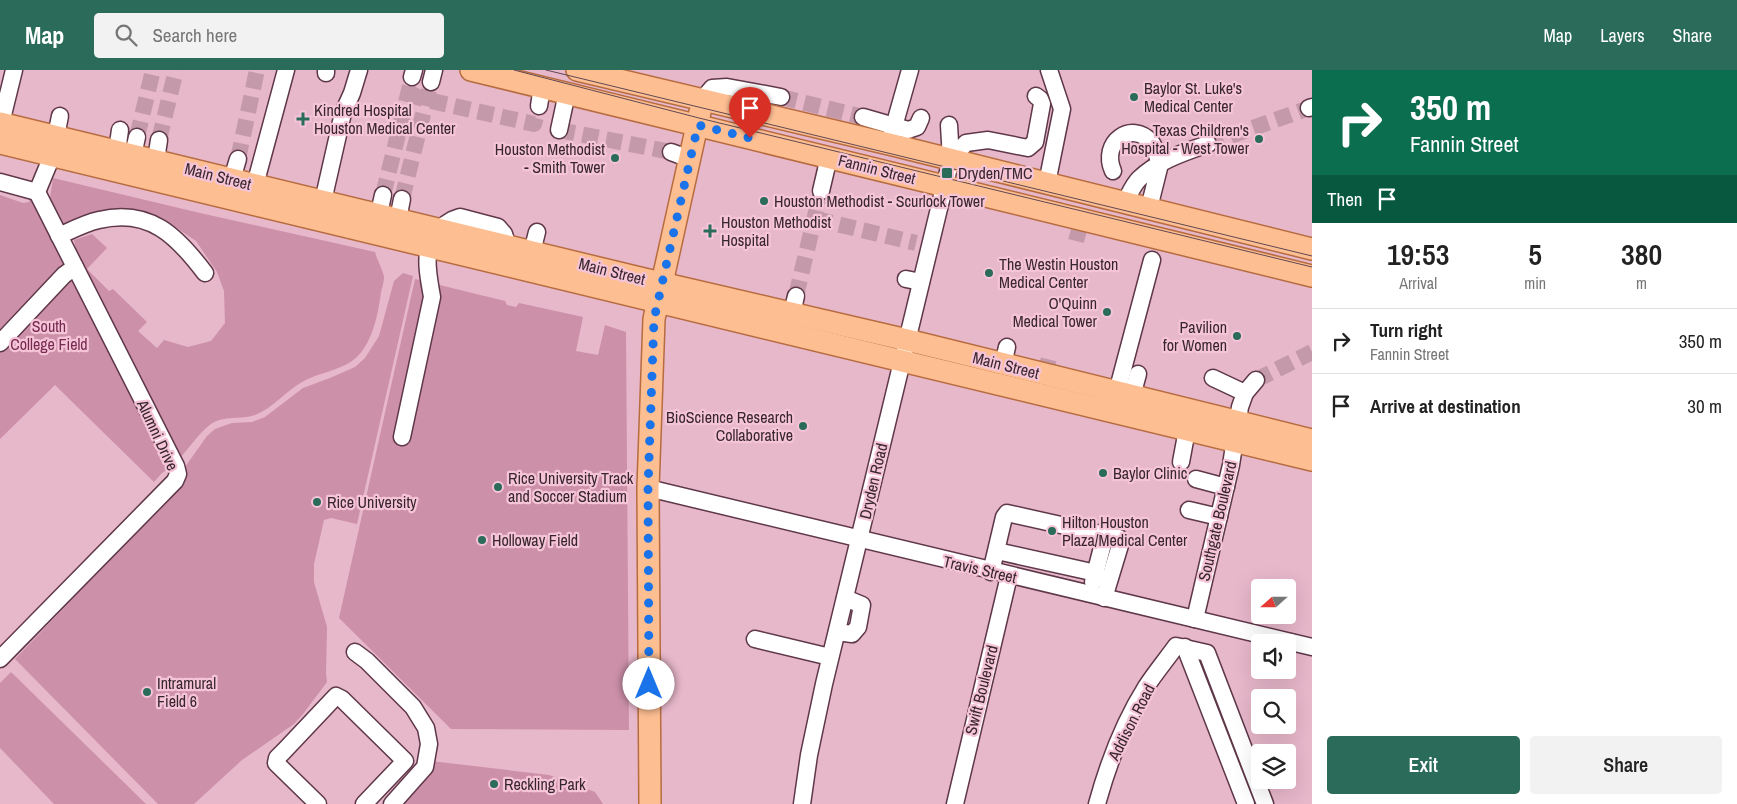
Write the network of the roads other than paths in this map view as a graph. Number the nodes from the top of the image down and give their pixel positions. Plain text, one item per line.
1 (14, 70) edge
2 (286, 70) edge
3 (359, 70) edge
4 (471, 70) edge
5 (577, 70) edge
6 (910, 70) edge
7 (1049, 70) edge
8 (567, 93) junction
9 (1036, 96) dead end
10 (781, 97) tunnel mouth
11 (702, 100) junction
12 (60, 116) dead end
13 (863, 117) tunnel mouth
14 (921, 118) dead end
15 (698, 125) junction
16 (949, 125) dead end
17 (0, 129) edge
18 (559, 130) dead end
19 (892, 135) junction
20 (1208, 144) tunnel mouth
21 (54, 146) junction
22 (829, 157) junction
23 (951, 160) junction
24 (1160, 164) junction
25 (1113, 171) dead end
26 (0, 182) edge
27 (1047, 183) junction
28 (255, 185) junction
29 (944, 185) junction
30 (821, 191) tunnel mouth
31 (37, 192) junction
32 (323, 201) junction
33 (1125, 202) junction
34 (1149, 208) junction
35 (388, 217) junction
36 (1082, 219) junction
37 (1244, 232) junction
38 (59, 236) junction
39 (1156, 237) junction
40 (434, 238) junction
41 (1312, 248) edge
42 (1152, 260) dead end
43 (75, 267) junction
44 (205, 273) dead end
45 (1311, 275) edge
46 (660, 293) junction
47 (907, 340) junction
48 (0, 343) edge
49 (902, 361) junction
50 (1138, 374) dead end
51 (1213, 378) dead end
52 (1256, 380) tunnel mouth
53 (1029, 381) junction
54 (1245, 393) junction
55 (1125, 394) junction
56 (1187, 430) junction
57 (1236, 432) junction
58 (402, 437) dead end
59 (1312, 440) edge
60 (1312, 460) edge
61 (1181, 462) dead end
62 (1196, 479) dead end
63 (1226, 487) junction
64 (648, 488) junction
65 (1189, 510) dead end
66 (1219, 516) junction
67 (1106, 536) junction
68 (859, 540) junction
69 (996, 551) junction
70 (992, 572) junction
71 (1096, 573) junction
72 (1009, 576) junction
73 (1097, 596) junction
74 (1195, 619) junction
75 (755, 639) dead end
76 (1185, 647) junction
77 (1312, 647) edge
78 (356, 652) dead end
79 (830, 657) junction
80 (0, 659) edge
81 (318, 804) edge
82 (364, 804) edge
83 (392, 804) edge
84 (650, 804) edge
85 (802, 804) edge
86 (954, 804) edge
87 (1096, 804) edge
88 (1246, 804) edge
89 (1265, 804) edge

1 - 17 street
2 - 28 street
3 - 32 street
4 - 8 main road, Fannin Street
5 - 11 main road, Fannin Street
6 - 19 street
7 - 27 street
8 - 15 main road, Fannin Street
8 - 18 street
9 - 23 street
10 - 11 street
11 - 15 main road
11 - 19 main road, Fannin Street
12 - 21 street
13 - 19 street
14 - 19 street
15 - 22 main road, Fannin Street
15 - 46 main road
16 - 23 street
17 - 21 main road, Main Street
19 - 23 main road, Fannin Street
20 - 24 street
21 - 28 main road, Main Street
21 - 31 street
21 - 35 main road, Main Street
22 - 29 main road, Fannin Street
22 - 30 street
23 - 27 main road, Fannin Street
23 - 29 street, Dryden Road
24 - 25 street
24 - 33 street
24 - 34 street
26 - 31 street
27 - 29 main road
27 - 33 main road, Fannin Street
28 - 32 main road, Main Street
29 - 36 main road, Fannin Street
29 - 47 street, Dryden Road
31 - 38 street, Alumni Drive
32 - 35 main road, Main Street
33 - 34 main road, Fannin Street
34 - 36 main road
34 - 37 main road, Fannin Street
35 - 40 main road, Main Street
36 - 39 main road, Fannin Street
37 - 39 main road
37 - 41 main road, Fannin Street
38 - 43 street, Alumni Drive
38 - 44 street
39 - 45 main road, Fannin Street
40 - 46 main road, Main Street
40 - 46 main road, Main Street
40 - 58 street
42 - 55 street
43 - 48 street
43 - 80 street, Alumni Drive
46 - 47 main road, Main Street
46 - 49 main road, Main Street
46 - 64 main road
47 - 49 street, Dryden Road
47 - 53 main road, Main Street
49 - 53 main road, Main Street
49 - 68 street, Dryden Road
50 - 55 street
51 - 54 street
52 - 54 street
53 - 55 main road, Main Street
53 - 56 main road, Main Street
54 - 57 street, Southgate Boulevard
55 - 57 main road, Main Street
56 - 57 main road, Main Street
56 - 61 street
57 - 59 main road, Main Street
57 - 60 main road, Main Street
57 - 63 street, Southgate Boulevard
62 - 63 street
63 - 66 street, Southgate Boulevard
64 - 68 street, Travis Street
64 - 84 main road
65 - 66 street
66 - 74 street, Southgate Boulevard
67 - 69 street
67 - 71 street
67 - 73 street
68 - 70 street, Travis Street
68 - 79 street, Dryden Road
69 - 70 street
69 - 71 street
70 - 72 street, Travis Street
71 - 73 street
72 - 73 street, Travis Street
72 - 86 street, Swift Boulevard
73 - 74 street, Travis Street
74 - 77 street, Travis Street
75 - 79 street
76 - 87 street, Addison Road
76 - 88 street
76 - 89 street
78 - 83 street
79 - 85 street, Dryden Road
81 - 82 street

